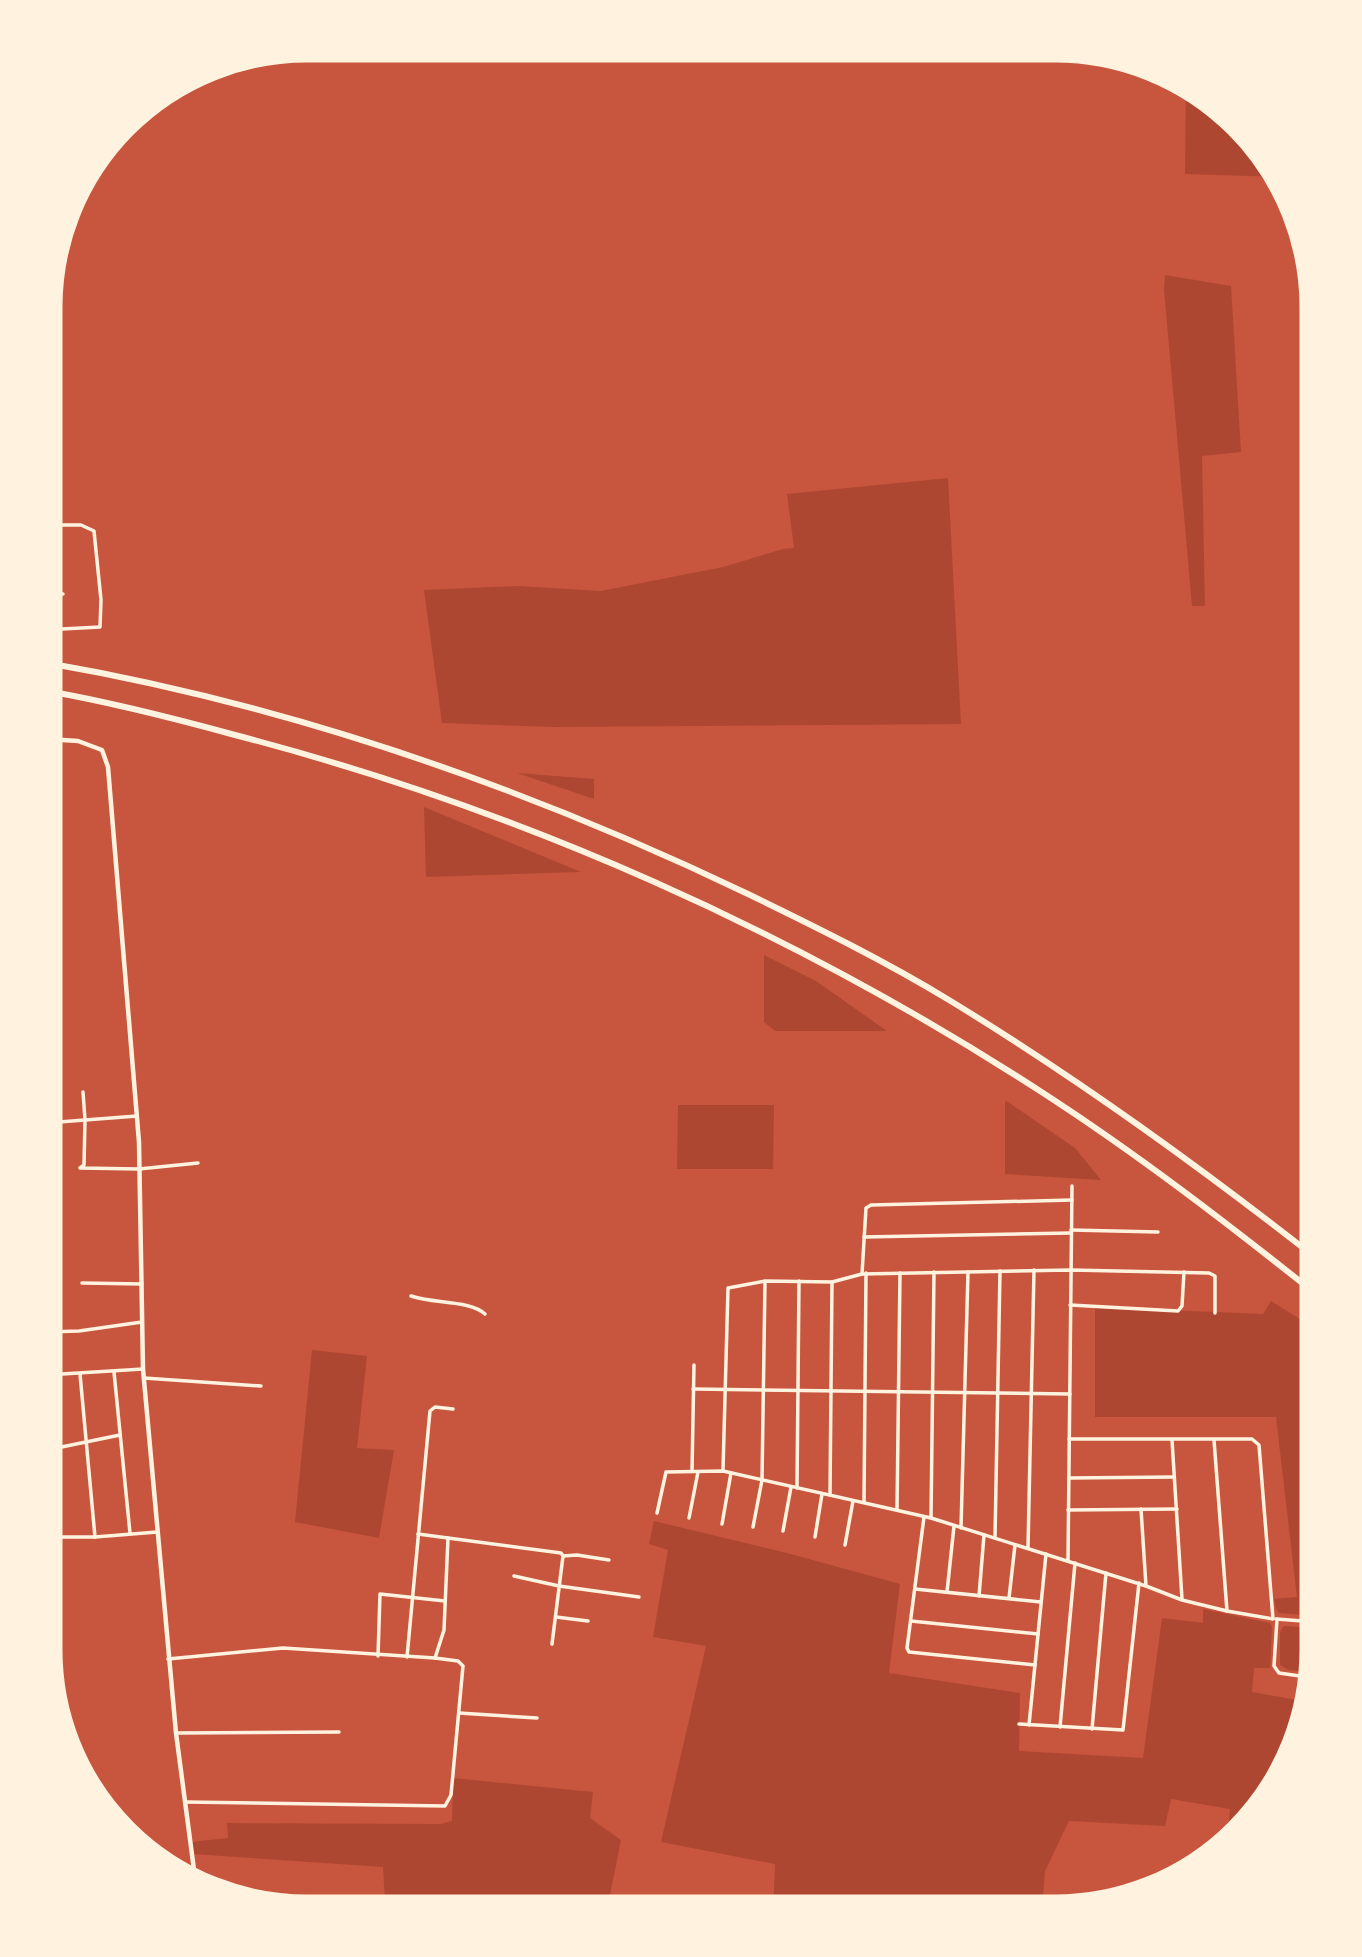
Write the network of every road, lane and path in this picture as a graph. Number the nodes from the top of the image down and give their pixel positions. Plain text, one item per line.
1 (58, 525) edge
2 (58, 594) edge
3 (63, 594) dead end
4 (62, 629) dead end
5 (58, 665) edge
6 (58, 693) edge
7 (58, 740) edge
8 (83, 1092) dead end
9 (137, 1116) junction
10 (85, 1120) junction
11 (58, 1122) edge
12 (198, 1163) dead end
13 (139, 1169) junction
14 (1072, 1186) dead end
15 (1072, 1200) junction
16 (1071, 1231) junction
17 (1158, 1232) dead end
18 (864, 1237) junction
19 (1304, 1249) edge
20 (1034, 1270) junction
21 (1071, 1270) junction
22 (1000, 1271) junction
23 (934, 1272) junction
24 (968, 1272) junction
25 (1184, 1272) junction
26 (900, 1273) junction
27 (864, 1274) junction
28 (765, 1281) junction
29 (799, 1282) junction
30 (832, 1282) junction
31 (82, 1283) dead end
32 (142, 1284) junction
33 (1304, 1285) edge
34 (411, 1296) dead end
35 (1070, 1306) junction
36 (1214, 1313) dead end
37 (485, 1314) dead end
38 (142, 1322) junction
39 (58, 1332) edge
40 (694, 1365) dead end
41 (143, 1369) junction
42 (114, 1372) junction
43 (80, 1374) junction
44 (58, 1375) edge
45 (144, 1378) junction
46 (261, 1386) dead end
47 (693, 1389) junction
48 (726, 1390) junction
49 (763, 1390) junction
50 (798, 1391) junction
51 (831, 1391) junction
52 (865, 1391) junction
53 (898, 1392) junction
54 (932, 1392) junction
55 (965, 1392) junction
56 (998, 1393) junction
57 (1031, 1393) junction
58 (1070, 1394) junction
59 (453, 1409) dead end
60 (120, 1435) junction
61 (1069, 1439) junction
62 (1172, 1440) junction
63 (1214, 1440) junction
64 (86, 1441) junction
65 (58, 1447) edge
66 (692, 1471) junction
67 (723, 1471) junction
68 (698, 1472) junction
69 (731, 1473) junction
70 (1174, 1477) junction
71 (1069, 1478) junction
72 (761, 1480) junction
73 (794, 1487) junction
74 (822, 1494) junction
75 (830, 1495) junction
76 (853, 1501) junction
77 (864, 1503) junction
78 (1141, 1509) junction
79 (1177, 1509) junction
80 (897, 1510) junction
81 (1068, 1510) junction
82 (657, 1513) dead end
83 (923, 1517) junction
84 (689, 1518) dead end
85 (931, 1518) junction
86 (722, 1524) dead end
87 (954, 1526) junction
88 (753, 1527) dead end
89 (961, 1528) junction
90 (58, 1531) edge
91 (783, 1531) dead end
92 (158, 1532) junction
93 (130, 1533) junction
94 (418, 1534) junction
95 (985, 1535) junction
96 (95, 1536) junction
97 (815, 1537) dead end
98 (59, 1538) joint
99 (448, 1538) junction
100 (995, 1538) junction
101 (845, 1545) dead end
102 (1016, 1545) junction
103 (1028, 1549) junction
104 (1046, 1554) junction
105 (563, 1556) junction
106 (609, 1560) dead end
107 (1068, 1561) junction
108 (1075, 1563) junction
109 (1106, 1573) junction
110 (514, 1576) dead end
111 (1139, 1583) junction
112 (559, 1586) junction
113 (1146, 1586) junction
114 (915, 1589) junction
115 (947, 1592) junction
116 (979, 1595) junction
117 (639, 1597) dead end
118 (412, 1598) junction
119 (1009, 1598) junction
120 (1182, 1600) junction
121 (445, 1601) junction
122 (1041, 1601) junction
123 (1227, 1611) junction
124 (556, 1617) junction
125 (1275, 1619) junction
126 (588, 1621) dead end
127 (911, 1621) junction
128 (1304, 1621) edge
129 (1038, 1634) junction
130 (552, 1644) dead end
131 (378, 1656) junction
132 (407, 1657) junction
133 (168, 1658) junction
134 (435, 1658) junction
135 (1035, 1665) junction
136 (1303, 1676) edge
137 (459, 1713) junction
138 (537, 1718) dead end
139 (1019, 1724) dead end
140 (1029, 1724) junction
141 (1060, 1727) junction
142 (1092, 1729) junction
143 (339, 1732) dead end
144 (176, 1733) junction
145 (185, 1802) junction
146 (195, 1873) edge

1 - 4 street
2 - 3 street
5 - 19 highway
6 - 33 highway
7 - 9 street
8 - 10 street
9 - 10 street
9 - 13 street
10 - 11 street
10 - 13 street
12 - 13 street
13 - 32 street
14 - 15 street
15 - 16 street
15 - 18 street
16 - 17 street
16 - 18 street
16 - 21 street
18 - 27 street
20 - 21 street
20 - 22 street
20 - 57 street
21 - 25 street
21 - 35 street
22 - 24 street
22 - 56 street
23 - 24 street
23 - 26 street
23 - 54 street
24 - 55 street
25 - 35 street
25 - 36 street
26 - 27 street
26 - 53 street
27 - 30 street
27 - 52 street
28 - 29 street
28 - 48 street
28 - 49 street
29 - 30 street
29 - 50 street
30 - 51 street
31 - 32 street
32 - 38 street
34 - 37 street
35 - 58 street
38 - 39 street
38 - 41 street
40 - 47 street
41 - 42 street
41 - 45 street
42 - 43 street
42 - 60 street
43 - 44 street
43 - 64 street
45 - 46 street
45 - 92 street
47 - 48 street
47 - 66 street
48 - 49 street
48 - 67 street
49 - 50 street
49 - 72 street
50 - 51 street
50 - 73 street
51 - 52 street
51 - 75 street
52 - 53 street
52 - 77 street
53 - 54 street
53 - 80 street
54 - 55 street
54 - 85 street
55 - 56 street
55 - 89 street
56 - 57 street
56 - 100 street
57 - 58 street
57 - 103 street
58 - 61 street
59 - 94 street
60 - 64 street
60 - 93 street
61 - 62 street
61 - 71 street
62 - 63 street
62 - 70 street
63 - 123 street
63 - 125 street
64 - 65 street
64 - 96 street
66 - 68 street
66 - 82 street
67 - 68 street
67 - 69 street
68 - 84 street
69 - 72 street
69 - 86 street
70 - 71 street
70 - 79 street
71 - 81 street
72 - 73 street
72 - 88 street
73 - 74 street
73 - 91 street
74 - 75 street
74 - 97 street
75 - 76 street
76 - 77 street
76 - 101 street
77 - 80 street
78 - 79 street
78 - 81 street
78 - 113 street
79 - 120 street
80 - 83 street
81 - 107 street
83 - 85 street
83 - 114 street
85 - 87 street
87 - 89 street
87 - 115 street
89 - 95 street
90 - 98 street
92 - 93 street
92 - 133 street
93 - 96 street
94 - 99 street
94 - 118 street
95 - 100 street
95 - 116 street
96 - 98 street
99 - 105 street
99 - 121 street
100 - 102 street
102 - 103 street
102 - 119 street
103 - 104 street
104 - 107 street
104 - 122 street
105 - 106 street
105 - 112 street
107 - 108 street
108 - 109 street
108 - 141 street
109 - 111 street
109 - 142 street
110 - 112 street
111 - 113 street
111 - 142 street
112 - 117 street
112 - 124 street
113 - 120 street
114 - 115 street
114 - 127 street
115 - 116 street
116 - 119 street
118 - 121 street
118 - 131 street
118 - 132 street
119 - 122 street
120 - 123 street
121 - 134 street
122 - 129 street
123 - 125 street
124 - 126 street
124 - 130 street
125 - 128 street
125 - 136 street
127 - 129 street
127 - 135 street
129 - 135 street
131 - 132 street
131 - 133 street
132 - 134 street
133 - 144 street
134 - 137 street
135 - 140 street
137 - 138 street
137 - 145 street
139 - 140 street
140 - 141 street
141 - 142 street
143 - 144 street
144 - 145 street
145 - 146 street

